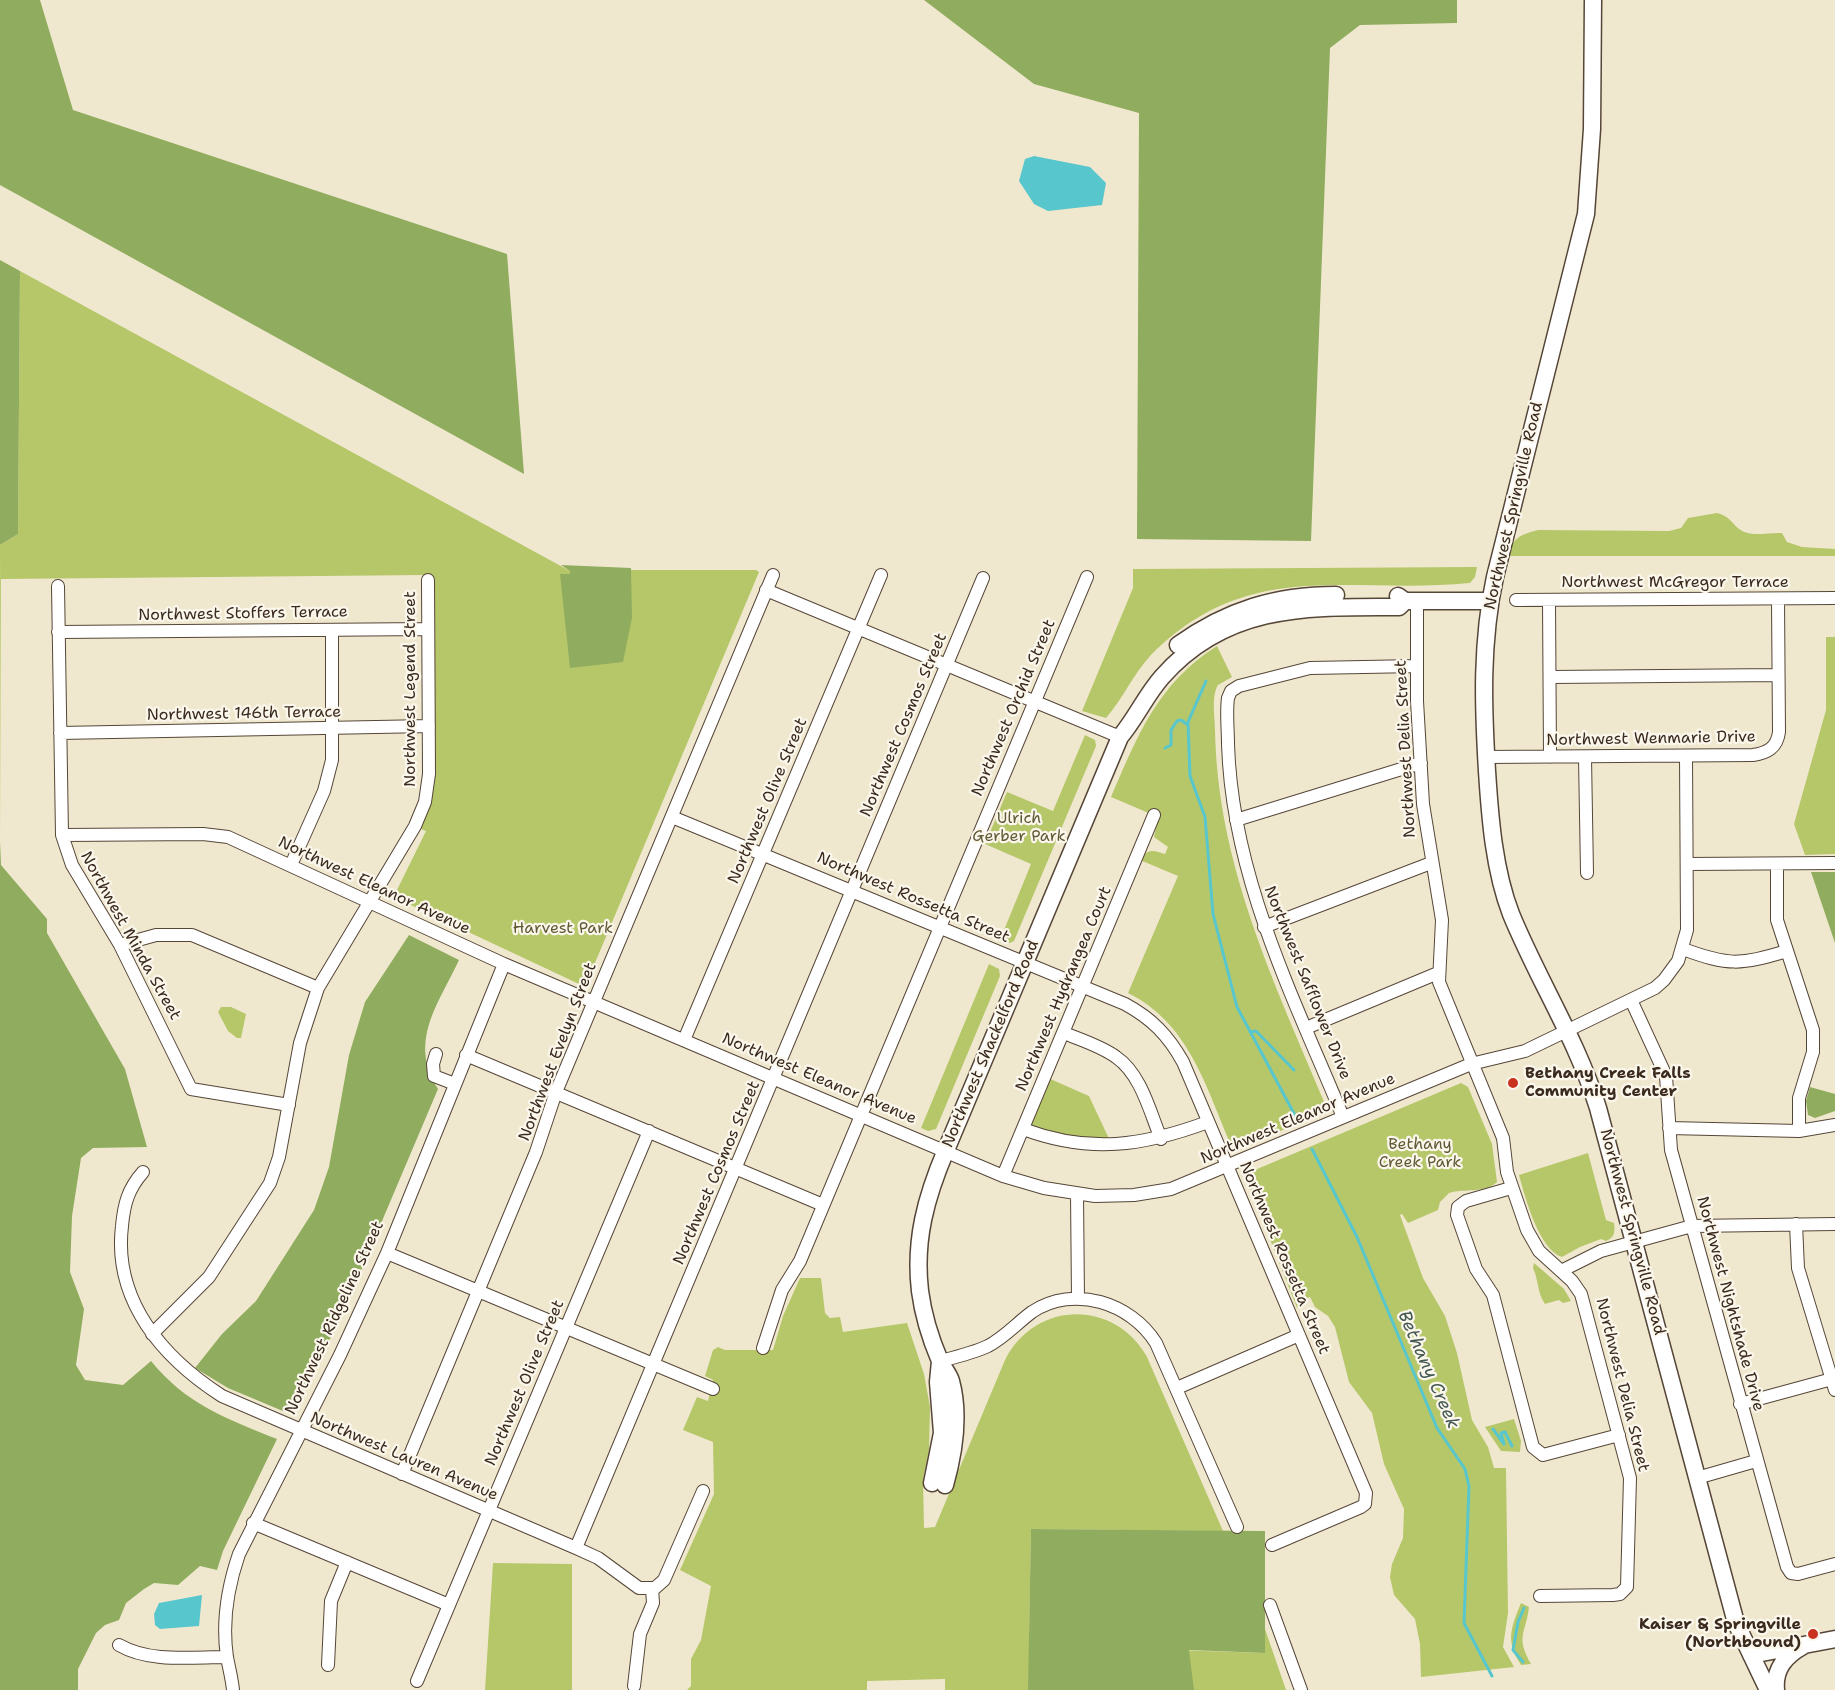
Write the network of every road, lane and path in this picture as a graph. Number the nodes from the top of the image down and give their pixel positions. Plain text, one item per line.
1 (1593, 0) edge
2 (772, 575) dead end
3 (881, 575) dead end
4 (1087, 577) dead end
5 (983, 578) dead end
6 (428, 580) dead end
7 (57, 586) dead end
8 (766, 590) junction
9 (1835, 598) edge
10 (1778, 599) junction
11 (1515, 600) dead end
12 (1549, 600) junction
13 (1411, 601) junction
14 (1490, 601) junction
15 (859, 627) junction
16 (428, 629) junction
17 (332, 630) junction
18 (58, 632) junction
19 (947, 664) junction
20 (1417, 666) junction
21 (1778, 675) junction
22 (1551, 677) junction
23 (1035, 701) junction
24 (429, 726) junction
25 (332, 729) junction
26 (60, 733) junction
27 (1120, 737) junction
28 (1686, 756) junction
29 (1486, 757) junction
30 (1550, 757) junction
31 (1585, 757) junction
32 (1420, 763) junction
33 (1154, 815) dead end
34 (672, 817) junction
35 (1236, 820) junction
36 (62, 835) junction
37 (764, 855) junction
38 (1431, 863) junction
39 (1835, 863) edge
40 (1687, 864) junction
41 (291, 865) junction
42 (1777, 865) junction
43 (1587, 873) dead end
44 (852, 891) junction
45 (371, 902) junction
46 (940, 927) junction
47 (1264, 927) junction
48 (120, 945) junction
49 (1683, 949) junction
50 (1787, 951) junction
51 (1026, 963) junction
52 (504, 964) junction
53 (1438, 973) junction
54 (1083, 987) junction
55 (318, 988) junction
56 (1630, 1000) junction
57 (594, 1002) junction
58 (1306, 1028) junction
59 (1567, 1030) junction
60 (1064, 1033) junction
61 (684, 1040) junction
62 (436, 1054) dead end
63 (466, 1054) junction
64 (1471, 1064) junction
65 (774, 1078) junction
66 (455, 1084) junction
67 (556, 1092) junction
68 (289, 1105) junction
69 (861, 1115) junction
70 (1343, 1118) junction
71 (1208, 1122) junction
72 (1835, 1125) edge
73 (1669, 1128) junction
74 (1023, 1129) junction
75 (649, 1131) junction
76 (1798, 1131) junction
77 (1161, 1139) junction
78 (946, 1150) junction
79 (1228, 1167) junction
80 (737, 1168) junction
81 (143, 1172) dead end
82 (1002, 1176) junction
83 (1511, 1188) junction
84 (1077, 1194) junction
85 (823, 1205) junction
86 (1796, 1224) junction
87 (1835, 1224) edge
88 (1692, 1226) junction
89 (1635, 1241) junction
90 (387, 1253) junction
91 (1561, 1271) junction
92 (478, 1291) junction
93 (1078, 1299) junction
94 (566, 1328) junction
95 (152, 1334) junction
96 (1299, 1335) junction
97 (763, 1348) dead end
98 (940, 1361) junction
99 (654, 1364) junction
100 (1833, 1385) edge
101 (1177, 1388) junction
102 (713, 1389) dead end
103 (1740, 1404) junction
104 (300, 1430) junction
105 (1619, 1435) junction
106 (1756, 1461) junction
107 (402, 1474) junction
108 (1697, 1478) junction
109 (939, 1484) dead end
110 (704, 1491) dead end
111 (489, 1511) junction
112 (253, 1523) junction
113 (1237, 1527) dead end
114 (1272, 1545) dead end
115 (576, 1548) junction
116 (347, 1562) junction
117 (1835, 1564) edge
118 (651, 1589) junction
119 (1540, 1596) dead end
120 (449, 1605) junction
121 (1270, 1605) dead end
122 (1835, 1639) edge
123 (1806, 1644) junction
124 (119, 1645) dead end
125 (1750, 1655) junction
126 (227, 1657) junction
127 (328, 1665) dead end
128 (417, 1681) dead end
129 (634, 1686) dead end
130 (233, 1690) edge
131 (1301, 1690) edge
132 (1768, 1690) edge
133 (1776, 1690) edge

1 - 14 street, Northwest Springville Road
2 - 8 street, Northwest Evelyn Street
3 - 15 street, Northwest Olive Street
4 - 23 street, Northwest Orchid Street
5 - 19 street, Northwest Cosmos Street
6 - 16 street, Northwest Legend Street
7 - 18 street, Northwest Minda Street
8 - 15 street
8 - 34 street, Northwest Evelyn Street
9 - 10 street, Northwest McGregor Terrace
10 - 12 street, Northwest McGregor Terrace
10 - 21 street, Northwest Wenmarie Drive
11 - 12 street, Northwest McGregor Terrace
12 - 22 street
13 - 14 street, Northwest Shackelford Road
13 - 20 street, Northwest Delia Street
13 - 27 street, Northwest Shackelford Road
14 - 29 street, Northwest Springville Road
15 - 19 street
15 - 37 street, Northwest Olive Street
16 - 17 street, Northwest Stoffers Terrace
16 - 24 street, Northwest Legend Street
17 - 18 street, Northwest Stoffers Terrace
17 - 25 street
18 - 26 street, Northwest Minda Street
19 - 23 street
19 - 44 street, Northwest Cosmos Street
20 - 32 street, Northwest Delia Street
20 - 35 street, Northwest Safflower Drive
21 - 22 street
21 - 28 street, Northwest Wenmarie Drive
22 - 30 street
23 - 27 street
23 - 46 street, Northwest Orchid Street
24 - 25 street, Northwest 146th Terrace
24 - 45 street, Northwest Legend Street
25 - 26 street, Northwest 146th Terrace
25 - 41 street
26 - 36 street, Northwest Minda Street
27 - 51 street, Northwest Shackelford Road
28 - 31 street, Northwest Wenmarie Drive
28 - 40 street
29 - 30 street, Northwest Wenmarie Drive
29 - 59 street, Northwest Springville Road
30 - 31 street, Northwest Wenmarie Drive
31 - 43 street
32 - 35 street
32 - 38 street, Northwest Delia Street
33 - 54 street, Northwest Hydrangea Court
34 - 37 street, Northwest Rossetta Street
34 - 57 street, Northwest Evelyn Street
35 - 47 street, Northwest Safflower Drive
36 - 41 street, Northwest Eleanor Avenue
36 - 48 street, Northwest Minda Street
37 - 44 street, Northwest Rossetta Street
37 - 61 street, Northwest Olive Street
38 - 47 street
38 - 53 street, Northwest Delia Street
39 - 42 street
40 - 42 street
40 - 49 street
41 - 45 street, Northwest Eleanor Avenue
42 - 50 street
44 - 46 street, Northwest Rossetta Street
44 - 65 street, Northwest Cosmos Street
45 - 52 street, Northwest Eleanor Avenue
45 - 55 street, Northwest Legend Street
46 - 51 street, Northwest Rossetta Street
46 - 69 street, Northwest Orchid Street
47 - 58 street, Northwest Safflower Drive
48 - 55 street
48 - 68 street, Northwest Minda Street
49 - 50 street
49 - 56 street, Northwest Eleanor Avenue
50 - 76 street
51 - 54 street, Northwest Rossetta Street
51 - 78 street, Northwest Shackelford Road
52 - 57 street, Northwest Eleanor Avenue
52 - 63 street, Northwest Ridgeline Street
53 - 58 street
53 - 64 street, Northwest Delia Street
54 - 60 street, Northwest Hydrangea Court
54 - 71 street, Northwest Rossetta Street
55 - 68 street, Northwest Legend Street
56 - 59 street, Northwest Eleanor Avenue
56 - 73 street, Northwest Nightshade Drive
57 - 61 street, Northwest Eleanor Avenue
57 - 67 street, Northwest Evelyn Street
58 - 70 street, Northwest Safflower Drive
59 - 64 street, Northwest Eleanor Avenue
59 - 89 street, Northwest Springville Road
60 - 74 street, Northwest Hydrangea Court
60 - 77 street
61 - 65 street, Northwest Eleanor Avenue
62 - 66 street
63 - 66 street, Northwest Ridgeline Street
63 - 67 street
64 - 70 street, Northwest Eleanor Avenue
64 - 83 street, Northwest Delia Street
65 - 69 street, Northwest Eleanor Avenue
65 - 80 street, Northwest Cosmos Street
66 - 90 street, Northwest Ridgeline Street
67 - 75 street
67 - 92 street, Northwest Evelyn Street
68 - 95 street, Northwest Legend Street
69 - 78 street, Northwest Eleanor Avenue
69 - 85 street, Northwest Orchid Street
70 - 79 street, Northwest Eleanor Avenue
71 - 77 street
71 - 79 street, Northwest Rossetta Street
72 - 76 street
73 - 76 street
73 - 88 street, Northwest Nightshade Drive
74 - 77 street
74 - 82 street, Northwest Hydrangea Court
75 - 80 street
75 - 94 street, Northwest Olive Street
78 - 82 street, Northwest Eleanor Avenue
78 - 98 street, Northwest Shackelford Road
79 - 84 street, Northwest Eleanor Avenue
79 - 96 street, Northwest Rossetta Street
80 - 85 street
80 - 99 street, Northwest Cosmos Street
81 - 95 street, Northwest Lauren Avenue
82 - 84 street, Northwest Eleanor Avenue
83 - 91 street, Northwest Delia Street
83 - 105 street
84 - 93 street
85 - 97 street, Northwest Orchid Street
86 - 87 street
86 - 88 street
86 - 100 street
88 - 89 street
88 - 103 street, Northwest Nightshade Drive
89 - 91 street
89 - 108 street, Northwest Springville Road
90 - 92 street
90 - 104 street, Northwest Ridgeline Street
91 - 105 street, Northwest Delia Street
92 - 94 street
92 - 107 street, Northwest Evelyn Street
93 - 98 street
93 - 101 street
94 - 99 street
94 - 111 street, Northwest Olive Street
95 - 104 street, Northwest Lauren Avenue
96 - 101 street
96 - 114 street, Northwest Rossetta Street
98 - 109 street, Northwest Shackelford Road
99 - 102 street
99 - 115 street, Northwest Cosmos Street
100 - 103 street
101 - 113 street
103 - 106 street, Northwest Nightshade Drive
104 - 107 street, Northwest Lauren Avenue
104 - 112 street, Northwest Ridgeline Street
105 - 119 street, Northwest Delia Street
106 - 108 street
106 - 117 street, Northwest Nightshade Drive
107 - 111 street, Northwest Lauren Avenue
108 - 125 street, Northwest Springville Road
110 - 118 street
111 - 115 street, Northwest Lauren Avenue
111 - 120 street, Northwest Olive Street
112 - 116 street
112 - 126 street, Northwest Ridgeline Street
115 - 118 street, Northwest Lauren Avenue
116 - 120 street
116 - 127 street
118 - 129 street
120 - 128 street, Northwest Olive Street
121 - 131 street
122 - 123 street
123 - 125 street
123 - 133 street
124 - 126 street
125 - 132 street, Northwest Springville Road
126 - 130 street, Northwest Ridgeline Street

